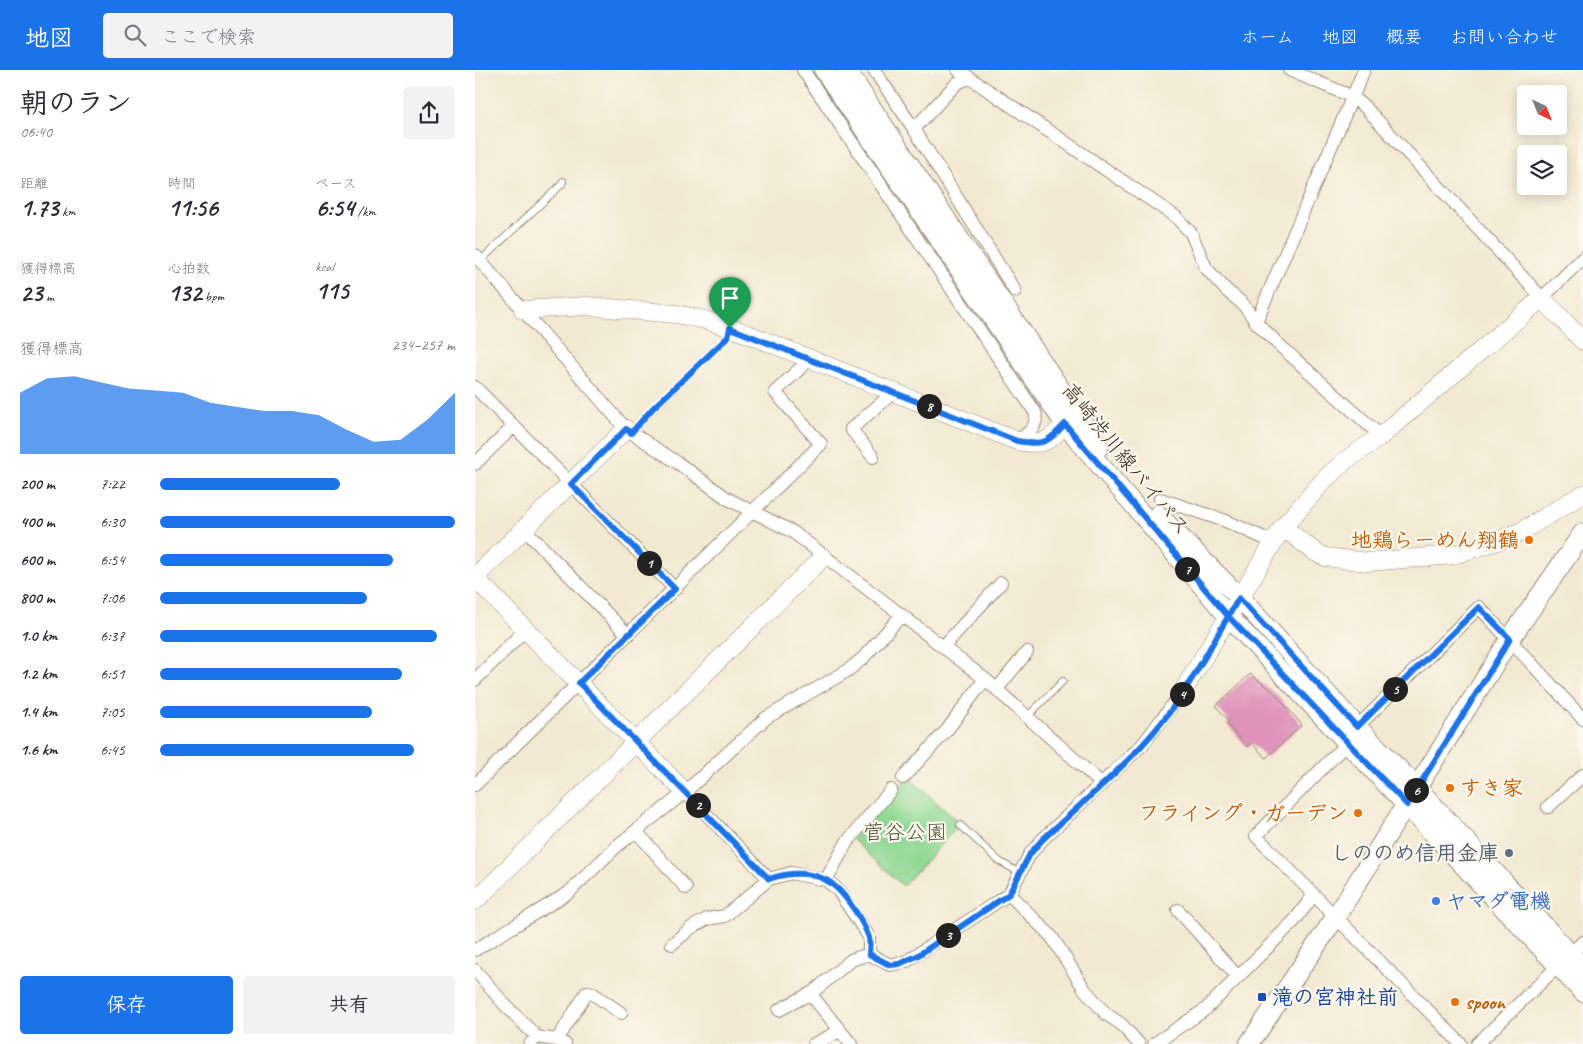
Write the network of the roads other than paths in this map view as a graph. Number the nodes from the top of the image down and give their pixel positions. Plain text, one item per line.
1 (803, 70) edge
2 (824, 70) edge
3 (846, 70) edge
4 (874, 70) edge
5 (958, 70) edge
6 (1289, 70) edge
7 (1364, 70) edge
8 (969, 78) junction
9 (1353, 97) junction
10 (914, 129) junction
11 (563, 180) dead end
12 (478, 258) edge
13 (1583, 258) edge
14 (1015, 291) dead end
15 (1542, 298) junction
16 (523, 310) junction
17 (1256, 322) junction
18 (730, 328) junction
19 (1583, 341) edge
20 (810, 359) junction
21 (475, 387) edge
22 (894, 392) junction
23 (1065, 424) junction
24 (514, 426) junction
25 (628, 431) junction
26 (1381, 436) junction
27 (1017, 441) junction
28 (873, 457) dead end
29 (475, 464) edge
30 (571, 484) junction
31 (1583, 494) edge
32 (1159, 499) dead end
33 (753, 512) junction
34 (525, 530) junction
35 (1583, 532) edge
36 (1279, 535) junction
37 (823, 558) junction
38 (475, 578) edge
39 (1001, 583) dead end
40 (675, 589) junction
41 (1239, 598) junction
42 (901, 616) junction
43 (1228, 616) junction
44 (526, 630) junction
45 (628, 635) junction
46 (1510, 639) junction
47 (943, 647) junction
48 (1027, 652) dead end
49 (985, 679) junction
50 (475, 680) edge
51 (1063, 681) dead end
52 (579, 683) junction
53 (997, 689) junction
54 (1181, 694) joint
55 (1027, 717) junction
56 (1583, 719) edge
57 (1352, 735) junction
58 (636, 741) junction
59 (1583, 775) edge
60 (903, 778) dead end
61 (1101, 784) junction
62 (475, 786) edge
63 (1417, 788) junction
64 (891, 790) dead end
65 (685, 792) junction
66 (1407, 805) junction
67 (1548, 807) dead end
68 (960, 825) dead end
69 (636, 831) junction
70 (1020, 873) junction
71 (769, 879) junction
72 (825, 880) junction
73 (686, 888) dead end
74 (1009, 894) junction
75 (1313, 896) junction
76 (475, 901) edge
77 (1178, 910) dead end
78 (1335, 918) junction
79 (672, 944) dead end
80 (475, 950) edge
81 (869, 954) junction
82 (1571, 954) edge
83 (1583, 968) edge
84 (475, 970) edge
85 (1237, 976) junction
86 (813, 992) junction
87 (1583, 992) edge
88 (779, 1010) dead end
89 (621, 1013) dead end
90 (840, 1032) junction
91 (534, 1040) edge
92 (561, 1042) edge
93 (814, 1044) edge
94 (851, 1044) edge
95 (1139, 1044) edge
96 (1154, 1044) edge
97 (1249, 1044) edge
98 (1461, 1044) edge
99 (1477, 1044) edge

1 - 27 street
2 - 23 main road, 高崎渋川線バイパス
3 - 41 main road, 高崎渋川線バイパス
4 - 10 street
5 - 8 street
6 - 9 street
7 - 9 street
8 - 10 street
8 - 17 street
9 - 15 street
9 - 17 street
10 - 14 street
11 - 12 lane
12 - 16 street
13 - 15 street
15 - 19 street
15 - 26 street
16 - 18 street
16 - 25 street
17 - 26 street
18 - 20 street
18 - 25 lane
20 - 22 street
20 - 33 street
21 - 24 street
22 - 27 street
22 - 28 street
23 - 27 street
23 - 43 main road, 高崎渋川線バイパス
24 - 29 street
24 - 30 street
25 - 30 street
25 - 33 street
26 - 36 street
30 - 34 street
30 - 40 street
31 - 36 street
32 - 36 street
33 - 37 street
33 - 40 street
34 - 38 street
34 - 45 street
35 - 46 main road
36 - 41 street
37 - 42 street
37 - 58 street
38 - 44 street
39 - 47 street
40 - 45 street
41 - 43 street
41 - 57 main road, 高崎渋川線バイパス
42 - 47 street
42 - 65 street
43 - 54 street
43 - 57 main road, 高崎渋川線バイパス
44 - 50 street
44 - 52 street
45 - 52 street
46 - 56 street
46 - 57 street
46 - 63 main road
47 - 49 street
48 - 53 street
49 - 53 street
49 - 60 street
51 - 55 lane
52 - 58 street
52 - 62 street
53 - 55 street
54 - 61 street
55 - 61 street
57 - 63 main road, 高崎渋川線バイパス
57 - 66 main road, 高崎渋川線バイパス
57 - 75 street
58 - 65 street
58 - 76 street
59 - 67 street
61 - 70 street
63 - 66 main road
63 - 82 main road, 高崎渋川線バイパス
64 - 72 street
65 - 69 street
65 - 71 street
66 - 78 main road
66 - 82 main road, 高崎渋川線バイパス
68 - 70 lane
69 - 73 street
69 - 80 street
70 - 74 street
71 - 72 street
71 - 79 street
72 - 81 street
74 - 81 street
74 - 95 street
75 - 78 street
75 - 85 street
77 - 85 street
78 - 97 main road
78 - 98 street
81 - 86 street
82 - 83 main road, 高崎渋川線バイパス
82 - 87 main road, 高崎渋川線バイパス
82 - 99 street
84 - 91 street
85 - 96 street
86 - 88 street
86 - 90 street
89 - 92 street
90 - 93 street
90 - 94 street
91 - 92 street

